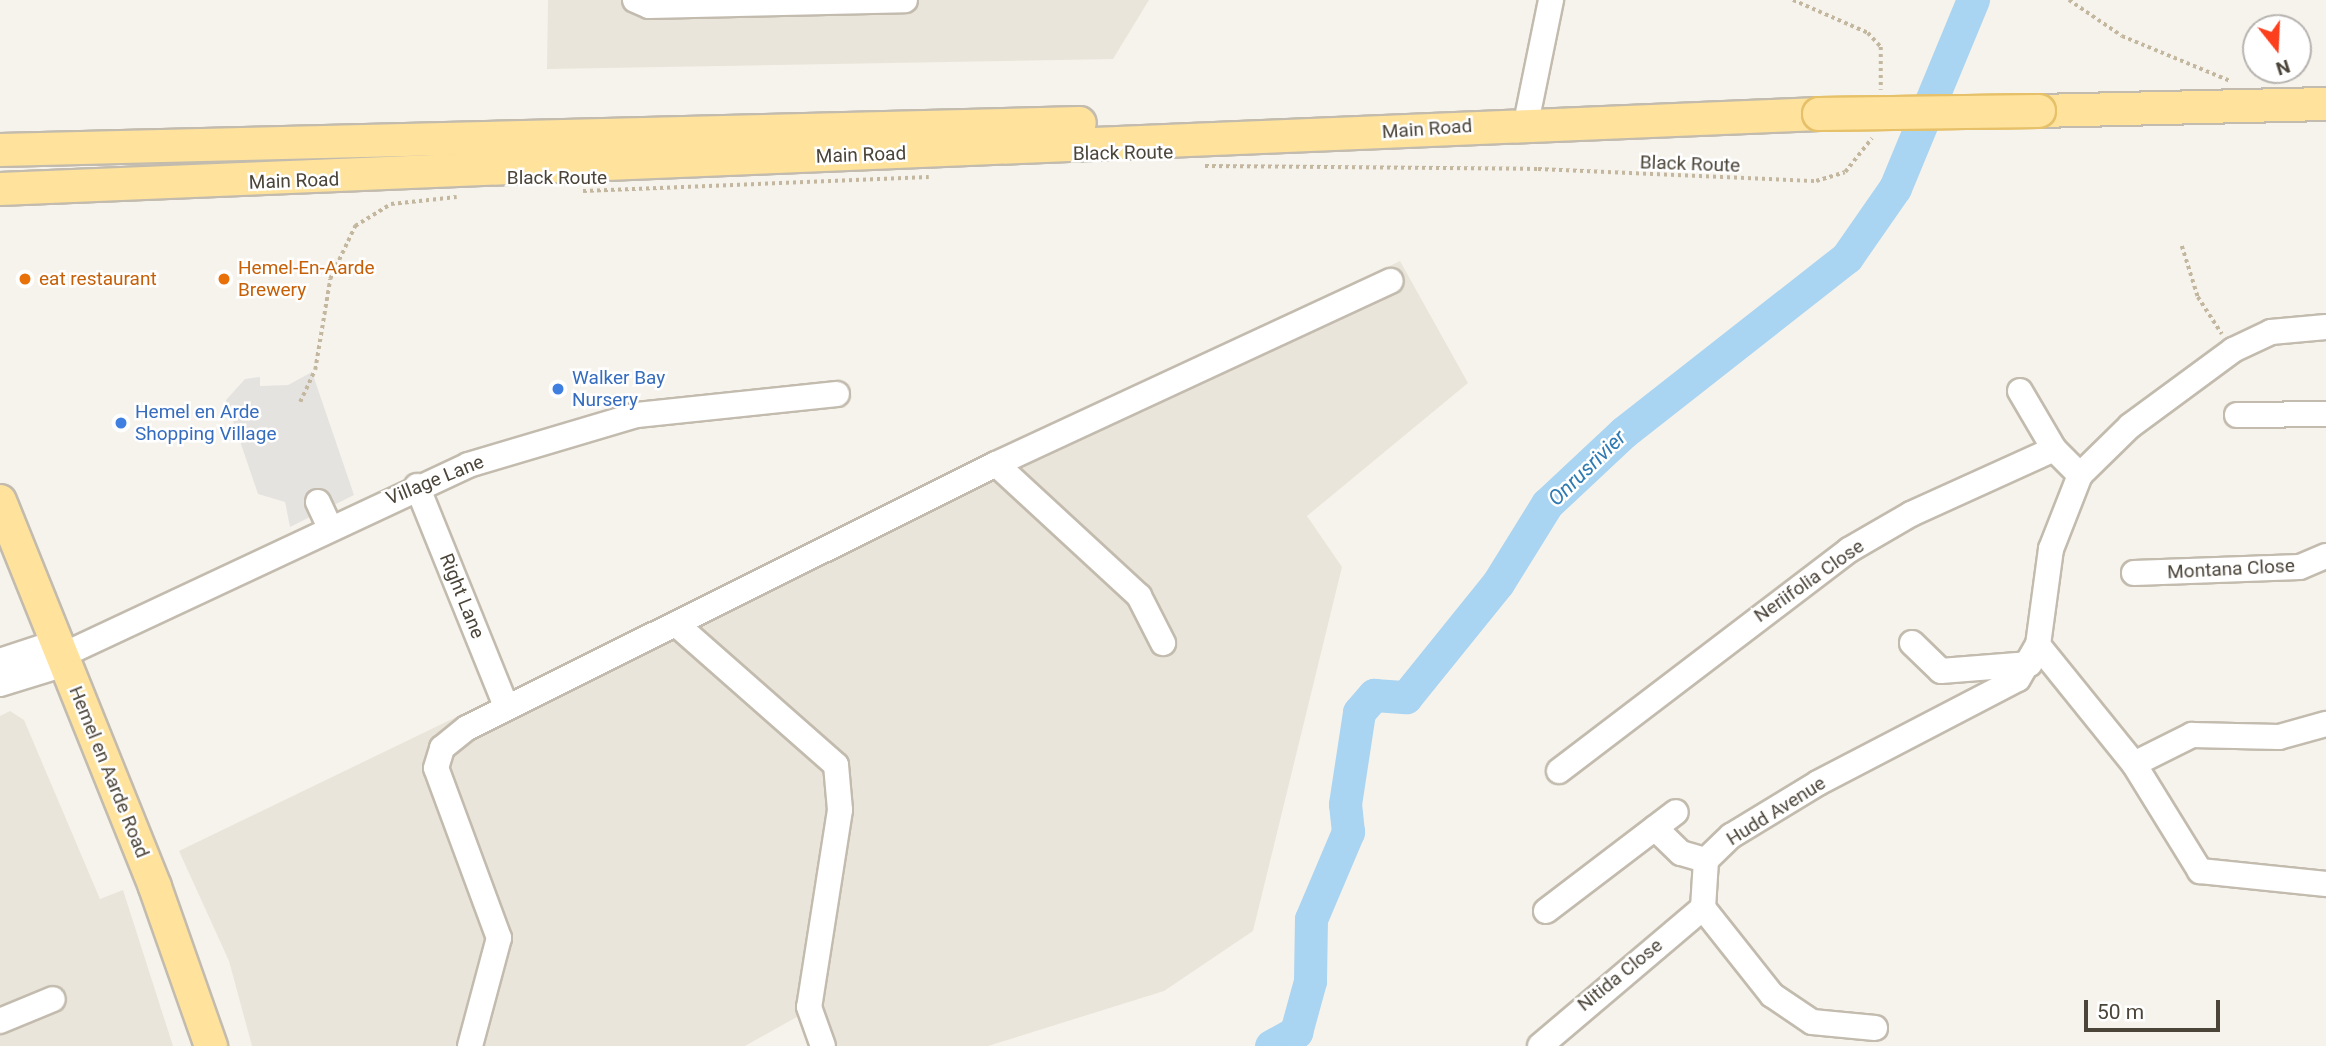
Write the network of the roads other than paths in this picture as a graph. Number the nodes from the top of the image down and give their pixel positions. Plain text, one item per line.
1 (635, 0) edge
2 (905, 0) edge
3 (1551, 0) edge
4 (2326, 104) edge
5 (1526, 123) junction
6 (1490, 124) junction
7 (0, 150) edge
8 (0, 189) edge
9 (1391, 281) dead end
10 (2326, 327) edge
11 (2020, 391) dead end
12 (837, 394) dead end
13 (2326, 414) edge
14 (2237, 415) dead end
15 (2054, 449) junction
16 (996, 464) junction
17 (2080, 475) junction
18 (417, 486) junction
19 (0, 501) edge
20 (318, 502) dead end
21 (330, 527) junction
22 (2326, 556) edge
23 (2134, 573) dead end
24 (676, 624) junction
25 (1164, 643) dead end
26 (1912, 643) dead end
27 (61, 654) junction
28 (2034, 655) junction
29 (0, 661) edge
30 (0, 684) edge
31 (506, 706) junction
32 (2326, 724) edge
33 (2134, 764) junction
34 (1559, 771) dead end
35 (1676, 812) dead end
36 (1655, 828) junction
37 (1706, 860) junction
38 (2326, 884) edge
39 (1703, 908) junction
40 (1546, 911) dead end
41 (53, 999) dead end
42 (0, 1021) edge
43 (1875, 1028) dead end
44 (211, 1046) edge
45 (470, 1046) edge
46 (823, 1046) edge
47 (1540, 1046) edge

1 - 2 street
3 - 5 street
4 - 5 main road, bridge
5 - 6 main road
6 - 7 main road, Main Road
6 - 8 main road, Main Road
9 - 16 street
10 - 17 street
11 - 15 street
12 - 18 street, Village Lane
13 - 14 street
15 - 17 street
15 - 34 street, Neriifolia Close
16 - 24 street
16 - 25 street
17 - 28 street
18 - 21 street, Village Lane
18 - 31 street, Right Lane
19 - 27 main road, Hemel en Aarde Road
20 - 21 street
21 - 27 street, Village Lane
22 - 23 street, Montana Close
24 - 31 street
24 - 46 street
26 - 28 street
27 - 29 street
27 - 30 street
27 - 44 main road, Hemel en Aarde Road
28 - 33 street
28 - 37 street, Hudd Avenue
31 - 45 street
32 - 33 street
33 - 38 street
35 - 36 street
36 - 37 street
36 - 40 street
37 - 39 street, Hudd Avenue
39 - 43 street
39 - 47 street, Nitida Close
41 - 42 street

